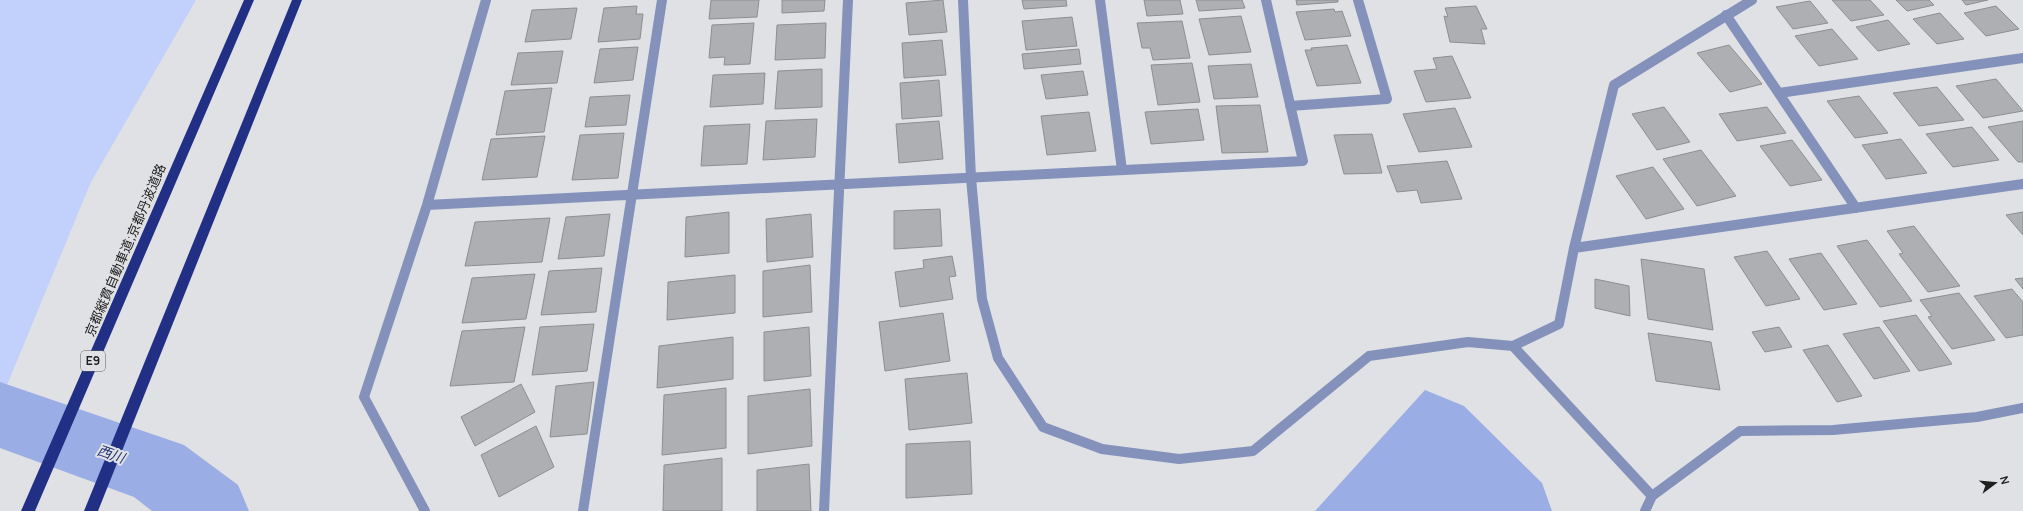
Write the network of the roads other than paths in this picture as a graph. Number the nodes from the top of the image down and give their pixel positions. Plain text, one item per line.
1 (249, 0) edge
2 (297, 0) edge
3 (486, 0) edge
4 (662, 0) edge
5 (848, 0) edge
6 (964, 0) edge
7 (1100, 0) edge
8 (1266, 0) edge
9 (1358, 0) edge
10 (1752, 0) edge
11 (1726, 15) junction
12 (2023, 58) edge
13 (1779, 94) junction
14 (1290, 106) junction
15 (1122, 170) junction
16 (970, 178) junction
17 (2023, 184) edge
18 (839, 185) junction
19 (632, 195) junction
20 (427, 205) junction
21 (1856, 208) junction
22 (1574, 248) junction
23 (1513, 346) junction
24 (2023, 408) edge
25 (1652, 496) junction
26 (28, 511) edge
27 (90, 511) edge
28 (425, 511) edge
29 (583, 511) edge
30 (824, 511) edge
31 (1645, 511) edge

1 - 26 highway, 京都縦貫自動車道;京都丹波道路 / E9
2 - 27 highway
3 - 20 street
4 - 19 street
5 - 18 street
6 - 16 street
7 - 15 street
8 - 14 street
9 - 14 street
10 - 11 street
11 - 13 street
11 - 22 street
12 - 13 street
13 - 21 street
14 - 15 street
15 - 16 street
16 - 18 street
16 - 23 street
17 - 21 street
18 - 19 street
18 - 30 street
19 - 20 street
19 - 29 street
20 - 28 street
21 - 22 street
22 - 23 street
23 - 25 street
24 - 25 street
25 - 31 street

